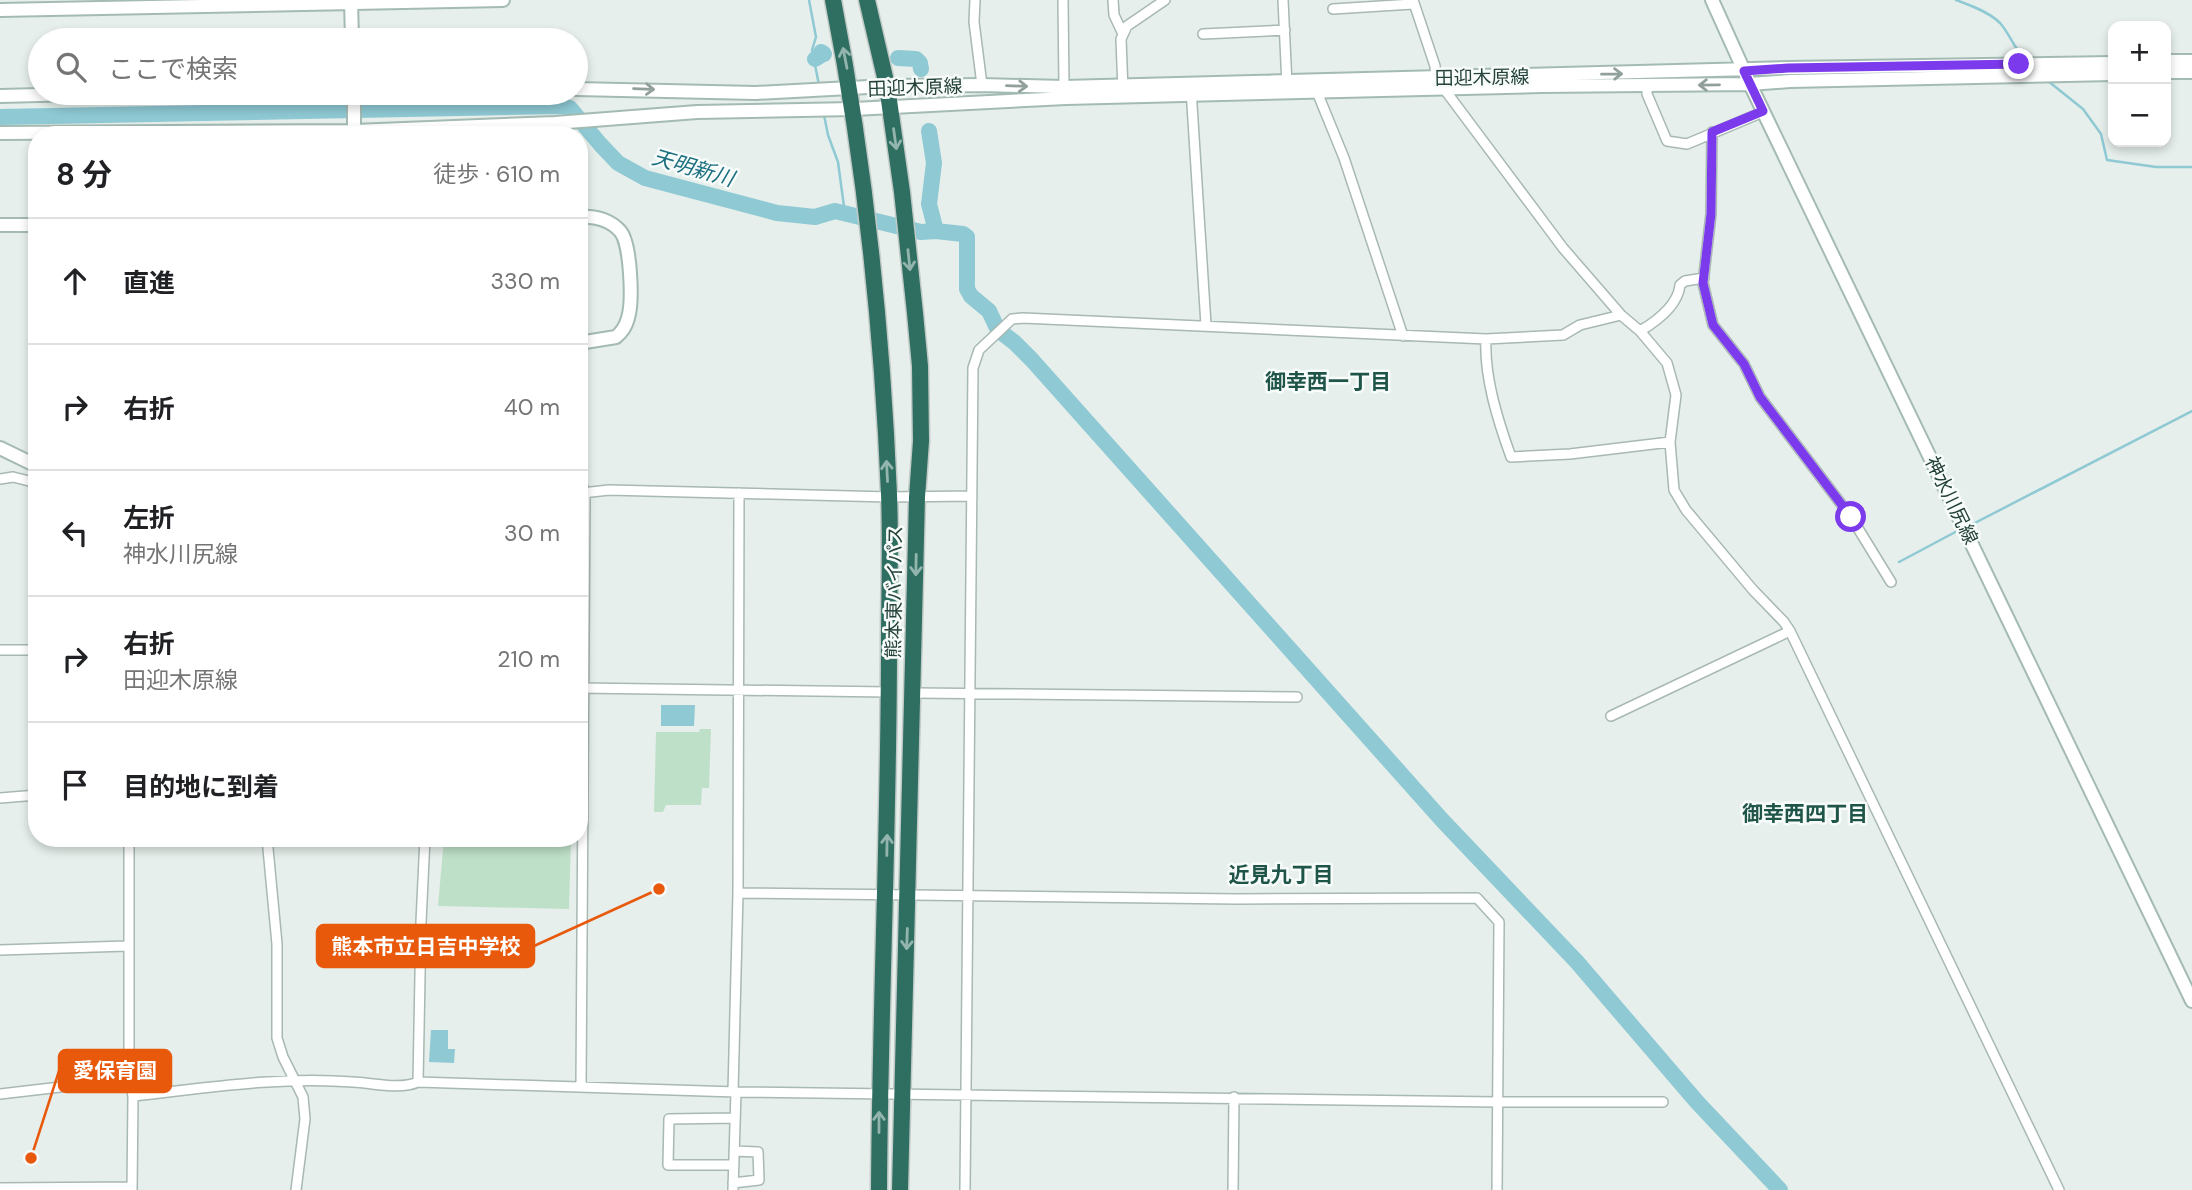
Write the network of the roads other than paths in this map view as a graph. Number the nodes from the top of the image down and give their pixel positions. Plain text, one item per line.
1 (503, 0) edge
2 (833, 0) edge
3 (867, 0) edge
4 (975, 0) edge
5 (1063, 0) edge
6 (1113, 0) edge
7 (1165, 0) edge
8 (1283, 0) edge
9 (1712, 0) edge
10 (351, 2) edge
11 (1413, 2) edge
12 (1333, 9) dead end
13 (0, 10) edge
14 (352, 28) edge
15 (1285, 30) junction
16 (1124, 34) junction
17 (1203, 34) dead end
18 (2171, 61) edge
19 (2192, 61) edge
20 (2108, 64) edge
21 (2091, 69) junction
22 (2021, 70) junction
23 (1744, 71) junction
24 (2171, 72) edge
25 (2192, 72) edge
26 (2108, 73) edge
27 (1440, 84) junction
28 (1750, 84) junction
29 (982, 85) junction
30 (887, 86) junction
31 (1647, 86) junction
32 (1065, 87) junction
33 (1315, 87) junction
34 (1287, 88) junction
35 (588, 89) edge
36 (851, 89) junction
37 (1191, 90) junction
38 (1123, 91) junction
39 (28, 95) edge
40 (0, 96) edge
41 (354, 105) edge
42 (890, 106) junction
43 (854, 109) junction
44 (1763, 111) junction
45 (354, 126) edge
46 (404, 126) edge
47 (1712, 132) junction
48 (0, 133) edge
49 (28, 133) edge
50 (588, 218) edge
51 (0, 225) edge
52 (28, 225) edge
53 (1704, 278) junction
54 (1621, 315) junction
55 (1206, 325) junction
56 (1640, 331) junction
57 (1403, 336) junction
58 (1486, 339) junction
59 (588, 342) edge
60 (1670, 442) junction
61 (0, 448) edge
62 (28, 462) edge
63 (0, 479) edge
64 (28, 481) edge
65 (588, 492) edge
66 (739, 493) junction
67 (918, 496) junction
68 (972, 496) junction
69 (889, 497) junction
70 (1891, 582) dead end
71 (1790, 631) junction
72 (0, 650) edge
73 (28, 650) edge
74 (588, 688) edge
75 (740, 690) junction
76 (889, 692) junction
77 (913, 693) junction
78 (969, 693) junction
79 (1297, 697) dead end
80 (1611, 716) dead end
81 (28, 796) edge
82 (0, 798) edge
83 (129, 847) edge
84 (268, 847) edge
85 (425, 847) edge
86 (581, 847) edge
87 (738, 892) junction
88 (887, 895) junction
89 (908, 895) junction
90 (968, 896) junction
91 (127, 946) junction
92 (0, 950) edge
93 (2192, 1000) edge
94 (129, 1079) junction
95 (294, 1079) junction
96 (418, 1082) junction
97 (581, 1087) junction
98 (734, 1092) junction
99 (880, 1093) junction
100 (901, 1093) junction
101 (0, 1094) edge
102 (966, 1094) junction
103 (132, 1096) junction
104 (1234, 1097) junction
105 (1497, 1102) junction
106 (1663, 1102) dead end
107 (735, 1118) junction
108 (734, 1151) junction
109 (733, 1165) junction
110 (733, 1186) edge
111 (0, 1188) edge
112 (132, 1188) edge
113 (296, 1190) edge
114 (879, 1190) edge
115 (900, 1190) edge
116 (965, 1190) edge
117 (1233, 1190) edge
118 (1497, 1190) edge
119 (2059, 1190) edge

1 - 10 main road
36 -> 2 highway, 熊本東バイパス
3 - 30 highway, 熊本東バイパス
4 - 29 street
5 - 32 street
6 - 16 street
7 - 16 street
8 - 15 street
9 - 23 main road, 神水川尻線
10 - 13 main road
10 - 14 main road
11 - 12 street
11 - 27 street
15 - 17 street
15 - 34 street
16 - 38 street
18 - 19 main road
20 - 21 main road, 田迎木原線
21 - 22 main road, 田迎木原線
21 - 26 main road, 田迎木原線
22 - 23 main road, 田迎木原線
22 - 28 main road, 田迎木原線
27 -> 23 main road, 田迎木原線
23 - 28 main road, 神水川尻線
24 - 25 main road
27 - 31 main road, 田迎木原線
27 - 33 main road, 田迎木原線
27 - 54 street
28 -> 31 main road, 田迎木原線
28 - 44 main road, 神水川尻線
29 - 30 main road, 田迎木原線
29 -> 32 main road, 田迎木原線
30 - 36 main road, 田迎木原線
30 - 42 highway, 熊本東バイパス
31 - 47 street
32 - 38 main road, 田迎木原線
33 - 34 main road, 田迎木原線
33 - 57 street
34 - 37 main road, 田迎木原線
35 -> 36 main road, 田迎木原線
36 - 43 highway, 熊本東バイパス
37 - 38 main road, 田迎木原線
37 - 55 street
38 - 42 main road, 田迎木原線
39 - 40 main road
41 - 45 main road
42 - 43 main road, 田迎木原線
42 -> 67 highway, 熊本東バイパス
43 - 46 main road, 田迎木原線
69 -> 43 highway, 熊本東バイパス
44 - 47 street
44 - 93 main road, 神水川尻線
47 - 53 street
48 - 49 main road, 田迎木原線
50 - 59 main road
51 - 52 main road
53 - 56 street
53 - 70 street
54 - 56 street
54 - 58 street
55 - 57 street
55 - 68 street
56 - 60 street
57 - 58 street
58 - 60 street
60 - 71 street
61 - 62 main road
63 - 64 street
65 - 66 street
66 - 69 street
66 - 75 street
67 - 68 street
67 - 69 street
67 -> 77 highway, 熊本東バイパス
68 - 78 street
69 - 76 highway, 熊本東バイパス
71 - 80 street
71 - 119 street
72 - 73 street
74 - 75 street
75 - 76 street
75 - 87 street
88 -> 76 highway, 熊本東バイパス
77 - 78 street
77 - 89 highway, 熊本東バイパス
78 - 79 street
78 - 90 street
81 - 82 street
83 - 91 street
84 - 95 street
85 - 96 street
86 - 97 street
87 - 88 street
87 - 98 street
88 - 89 street
88 - 99 highway, 熊本東バイパス
89 - 90 street
89 -> 100 highway, 熊本東バイパス
90 - 102 street
90 - 105 street
91 - 92 street
91 - 94 street
94 - 101 street
94 - 103 street
95 - 96 street
95 - 103 street
95 - 113 street
96 - 97 street
97 - 98 street
98 - 99 street
98 - 107 street
99 - 100 street
114 -> 99 highway, 熊本東バイパス
100 - 102 street
100 - 115 highway, 熊本東バイパス
102 - 104 street
102 - 116 street
103 - 112 street
104 - 105 street
104 - 117 street
105 - 106 street
105 - 118 street
107 - 108 street
107 - 109 street
108 - 109 street
108 - 110 street
109 - 110 street
111 - 112 street

